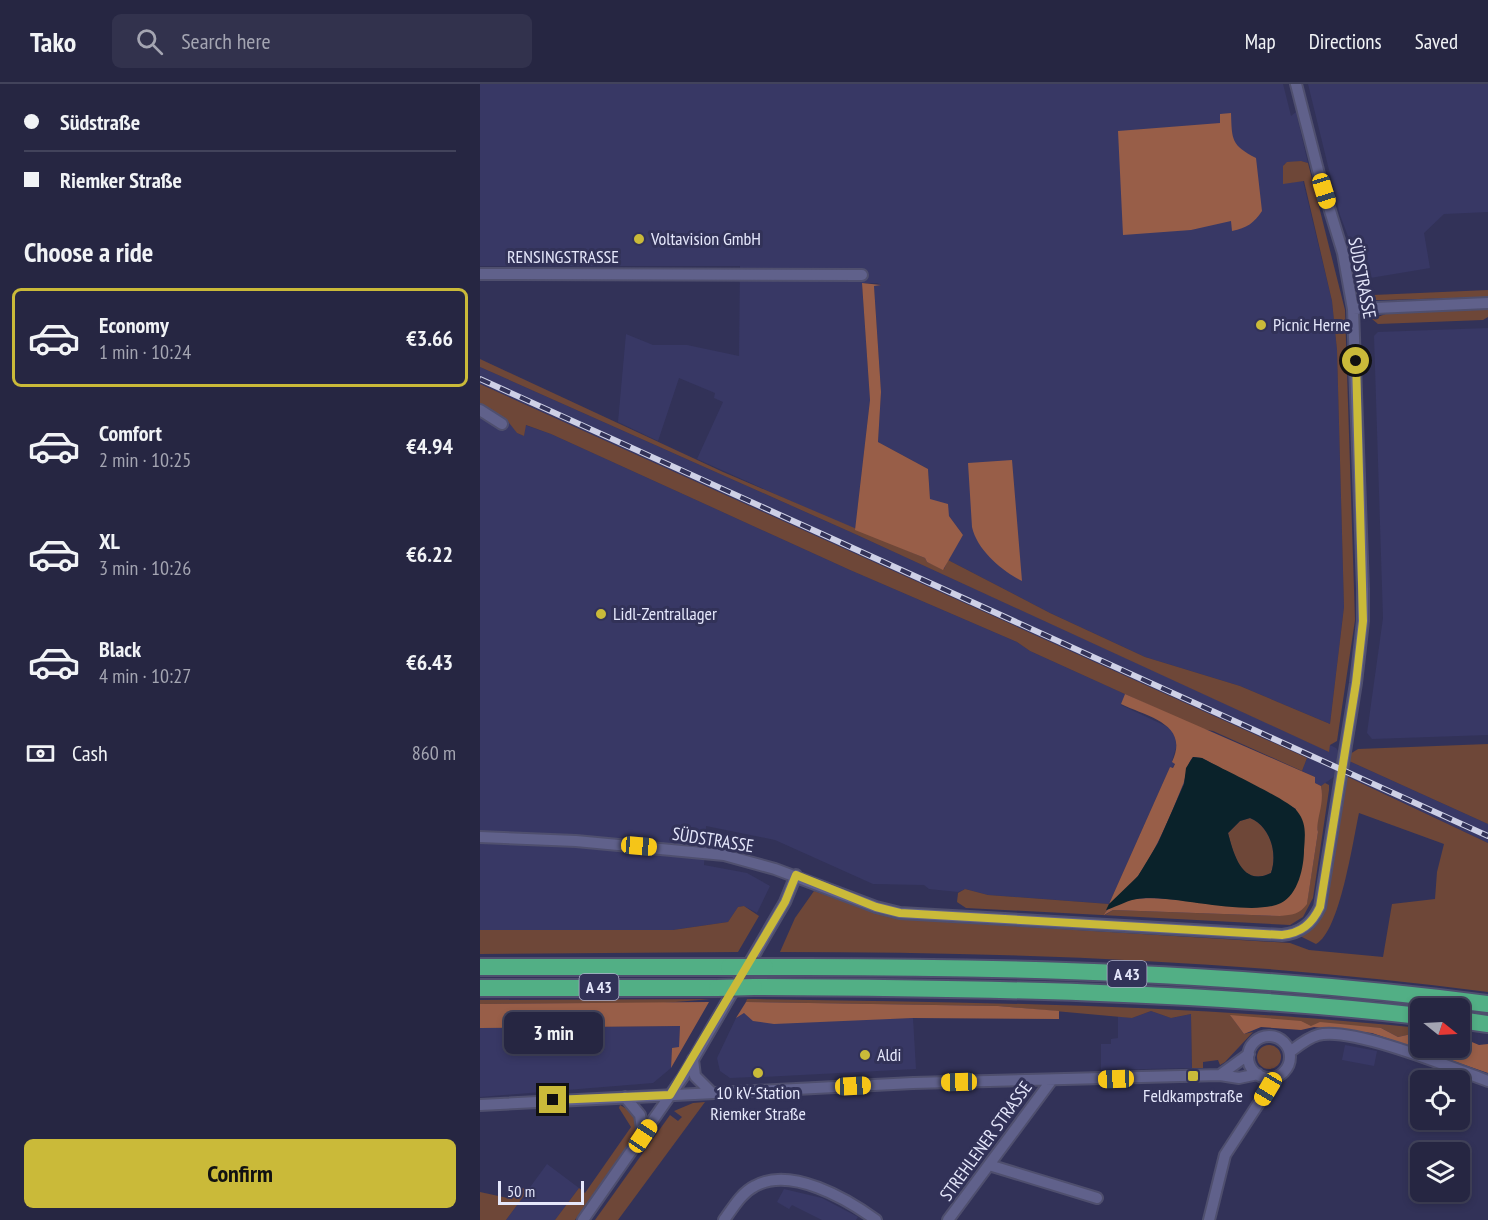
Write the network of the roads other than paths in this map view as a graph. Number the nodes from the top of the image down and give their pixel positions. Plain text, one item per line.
1 (1296, 84) edge
2 (480, 274) edge
3 (862, 275) dead end
4 (1488, 303) edge
5 (1353, 309) junction
6 (480, 410) edge
7 (502, 424) dead end
8 (480, 837) edge
9 (796, 875) junction
10 (480, 967) edge
11 (480, 988) edge
12 (1488, 1004) edge
13 (1410, 1015) edge
14 (1470, 1021) edge
15 (1488, 1024) edge
16 (1290, 1052) junction
17 (1249, 1054) junction
18 (693, 1059) junction
19 (1258, 1074) junction
20 (1220, 1075) junction
21 (1270, 1078) junction
22 (1051, 1081) junction
23 (1488, 1081) edge
24 (711, 1092) junction
25 (670, 1095) junction
26 (625, 1097) junction
27 (480, 1105) edge
28 (643, 1136) junction
29 (989, 1166) junction
30 (1096, 1198) dead end
31 (1210, 1218) edge
32 (583, 1220) edge
33 (724, 1220) edge
34 (876, 1220) edge
35 (948, 1220) edge
36 (1222, 1220) edge

1 - 5 street, SÜDSTRASSE
2 - 3 street, RENSINGSTRASSE
4 - 5 street
5 - 9 street, SÜDSTRASSE
6 - 7 street
8 - 9 street, SÜDSTRASSE
9 - 18 street
10 - 12 highway, A 43, bridge
11 - 13 highway, A 43, bridge
14 - 15 highway
16 - 17 street
16 - 21 street
16 - 23 street
17 - 19 street
17 - 20 street
18 - 24 street
18 - 25 street
19 - 20 street
19 - 21 street
20 - 22 street
21 - 31 street
22 - 24 street
22 - 29 street, STREHLENER STRASSE
24 - 25 street
25 - 26 street
25 - 28 street
26 - 27 street
26 - 28 street
28 - 32 street
29 - 30 street
29 - 35 street, STREHLENER STRASSE
31 - 36 street
33 - 34 street

